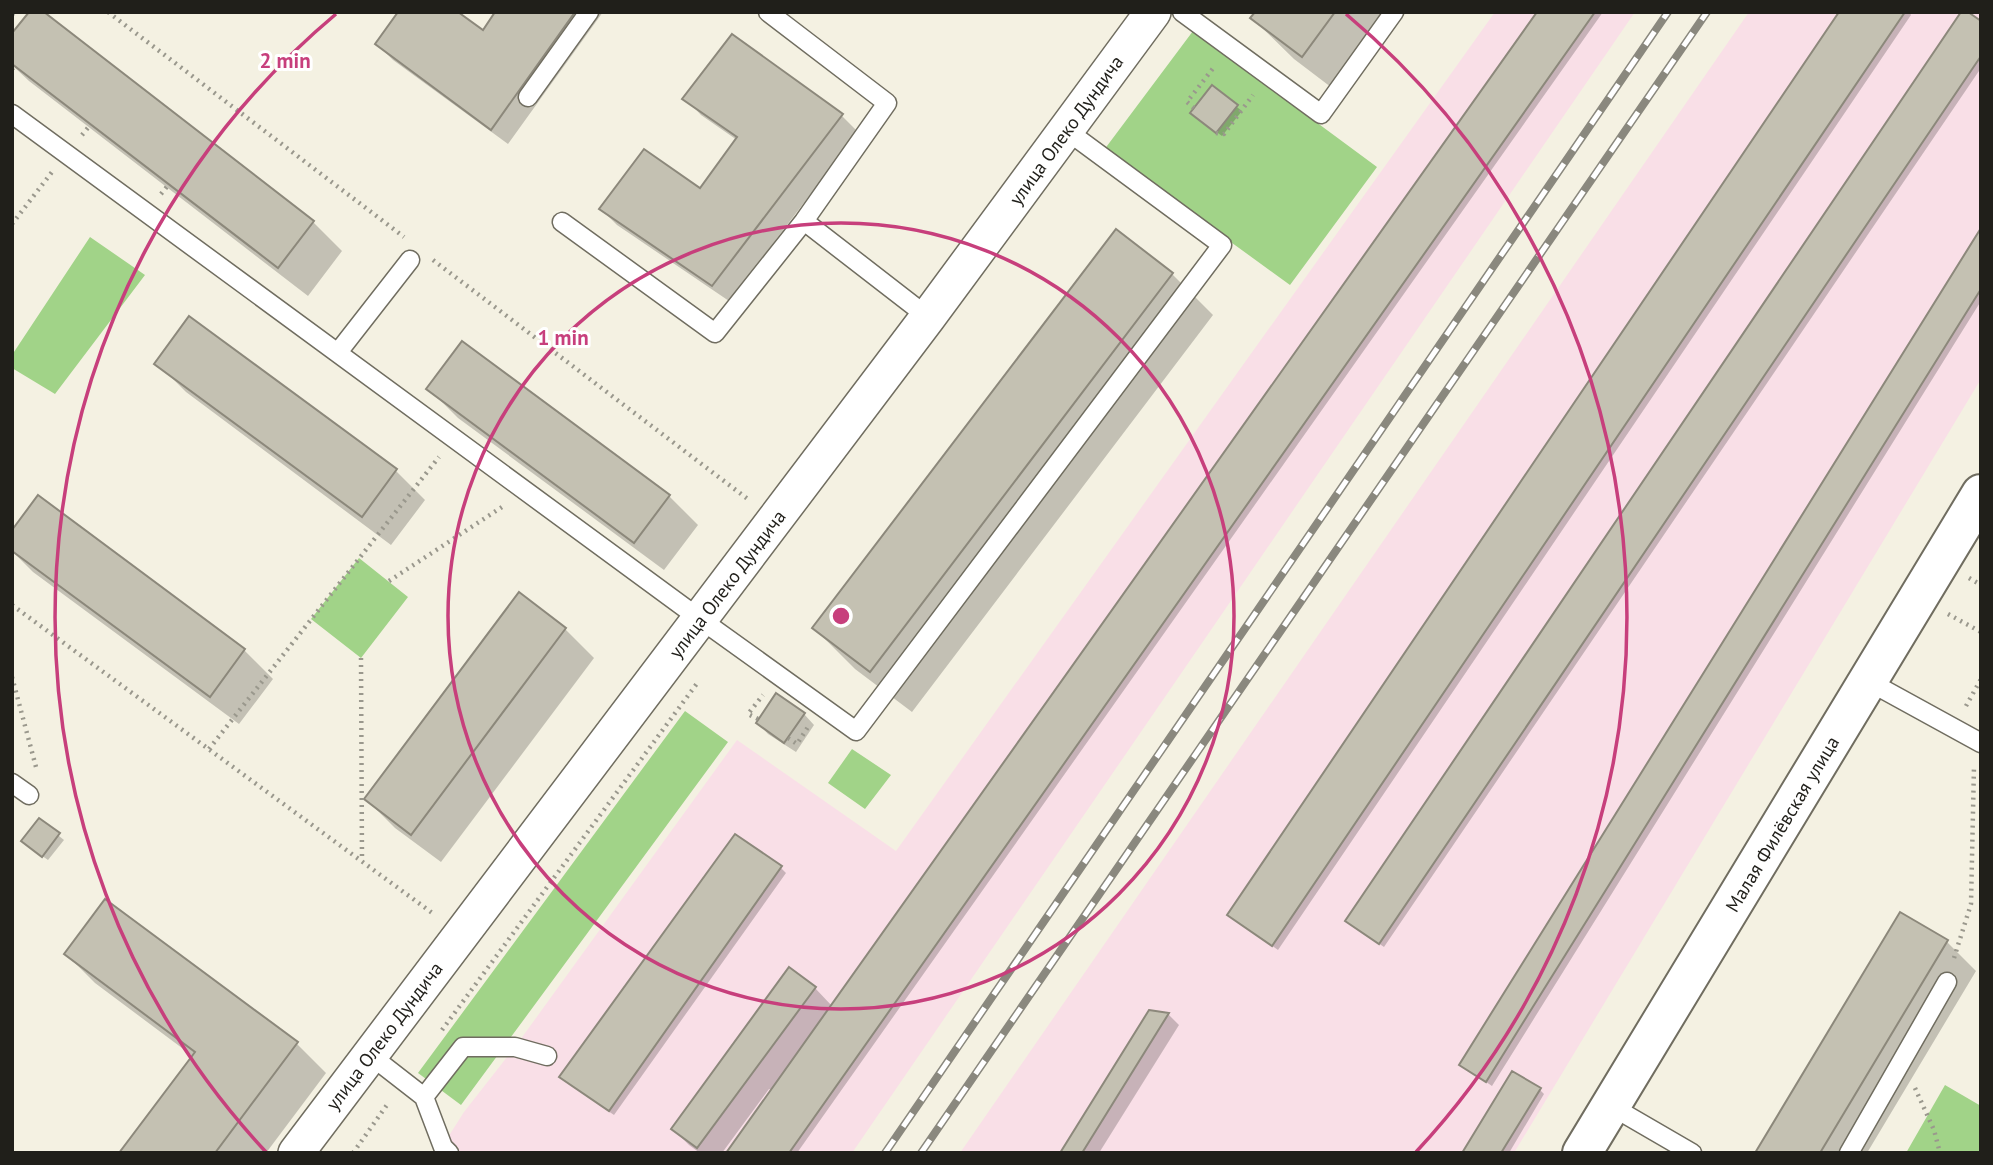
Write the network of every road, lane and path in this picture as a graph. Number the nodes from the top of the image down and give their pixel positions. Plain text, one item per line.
1 (589, 12) edge
2 (768, 12) edge
3 (1153, 12) edge
4 (1182, 12) edge
5 (1394, 12) edge
6 (1229, 47) junction
7 (1268, 75) junction
8 (528, 97) dead end
9 (1194, 108) dead end
10 (12, 114) edge
11 (1066, 130) junction
12 (1216, 133) dead end
13 (67, 154) junction
14 (804, 220) junction
15 (562, 222) dead end
16 (12, 224) edge
17 (410, 260) dead end
18 (928, 317) junction
19 (338, 351) junction
20 (454, 437) junction
21 (527, 491) junction
22 (1981, 494) edge
23 (389, 581) dead end
24 (12, 605) edge
25 (1941, 611) dead end
26 (700, 619) junction
27 (1981, 632) edge
28 (730, 640) junction
29 (361, 659) dead end
30 (778, 674) junction
31 (12, 677) edge
32 (1868, 681) junction
33 (758, 719) dead end
34 (1978, 742) edge
35 (209, 749) junction
36 (12, 783) edge
37 (29, 795) joint
38 (362, 861) junction
39 (442, 920) dead end
40 (1947, 982) joint
41 (436, 1037) dead end
42 (370, 1055) junction
43 (547, 1056) dead end
44 (1902, 1060) junction
45 (404, 1081) junction
46 (424, 1097) junction
47 (1611, 1106) junction
48 (296, 1153) edge
49 (353, 1153) edge
50 (449, 1153) edge
51 (1582, 1153) edge
52 (1692, 1153) edge
53 (1849, 1153) edge
54 (1940, 1153) edge

1 - 8 lane
2 - 14 lane
3 - 11 street, улица Олеко Дундича
4 - 6 lane
5 - 7 lane
6 - 7 lane
6 - 9 path
7 - 12 path
10 - 13 lane
11 - 18 street, улица Олеко Дундича
11 - 30 lane
13 - 16 path
13 - 19 lane
14 - 15 lane
14 - 18 lane
17 - 19 lane
18 - 26 street, улица Олеко Дундича
19 - 20 lane
20 - 21 lane
20 - 35 path
21 - 23 path
21 - 26 lane
22 - 32 street, Малая Филёвская улица
24 - 35 path
25 - 27 path
26 - 28 lane
26 - 42 street, улица Олеко Дундича
28 - 30 lane
28 - 41 path
29 - 38 path
30 - 33 path
31 - 37 path
32 - 34 lane
32 - 47 street, Малая Филёвская улица
34 - 40 path
35 - 38 path
36 - 37 lane
38 - 39 path
40 - 44 lane
42 - 45 lane
42 - 48 street, улица Олеко Дундича
43 - 46 lane
44 - 53 lane
44 - 54 path
45 - 46 lane
45 - 49 path
46 - 50 lane
47 - 51 street, Малая Филёвская улица
47 - 52 lane

